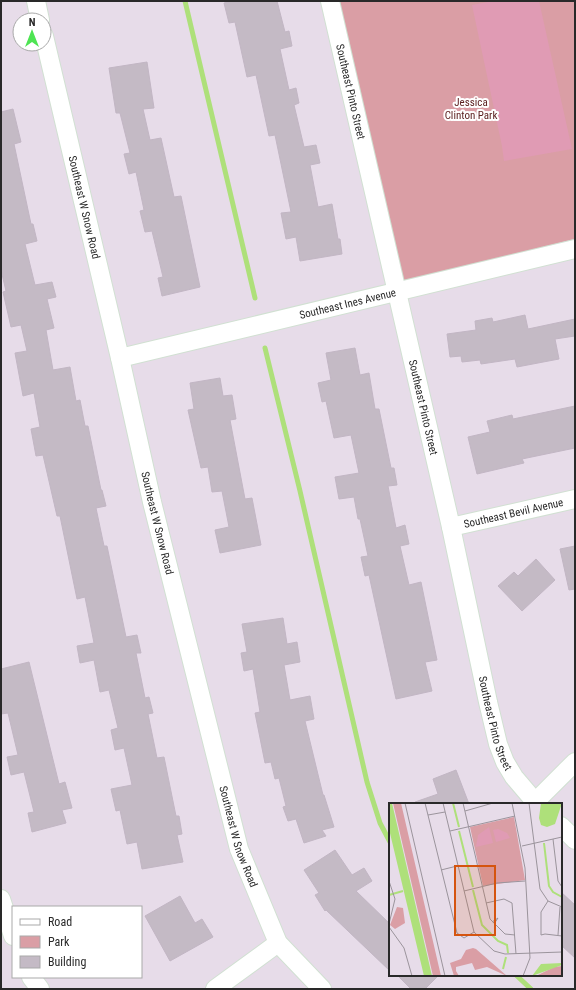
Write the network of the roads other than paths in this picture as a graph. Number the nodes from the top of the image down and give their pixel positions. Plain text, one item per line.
1 (36, 1) edge
2 (330, 1) edge
3 (38, 12) edge
4 (48, 52) edge
5 (575, 249) edge
6 (396, 292) junction
7 (120, 358) junction
8 (575, 499) edge
9 (451, 527) junction
10 (575, 762) edge
11 (536, 803) edge
12 (1, 899) edge
13 (12, 933) edge
14 (278, 943) junction
15 (32, 978) edge
16 (40, 989) edge
17 (215, 989) edge
18 (322, 989) edge

1 - 3 street
2 - 6 street, Southeast Pinto Street
4 - 7 street, Southeast W Snow Road
5 - 6 street, Southeast Ines Avenue
6 - 7 street, Southeast Ines Avenue
6 - 9 street, Southeast Pinto Street
7 - 14 street, Southeast W Snow Road
8 - 9 street, Southeast Bevil Avenue
9 - 11 street, Southeast Pinto Street
10 - 11 street
12 - 13 street
14 - 17 street
14 - 18 street, Southeast W Snow Road
15 - 16 street

